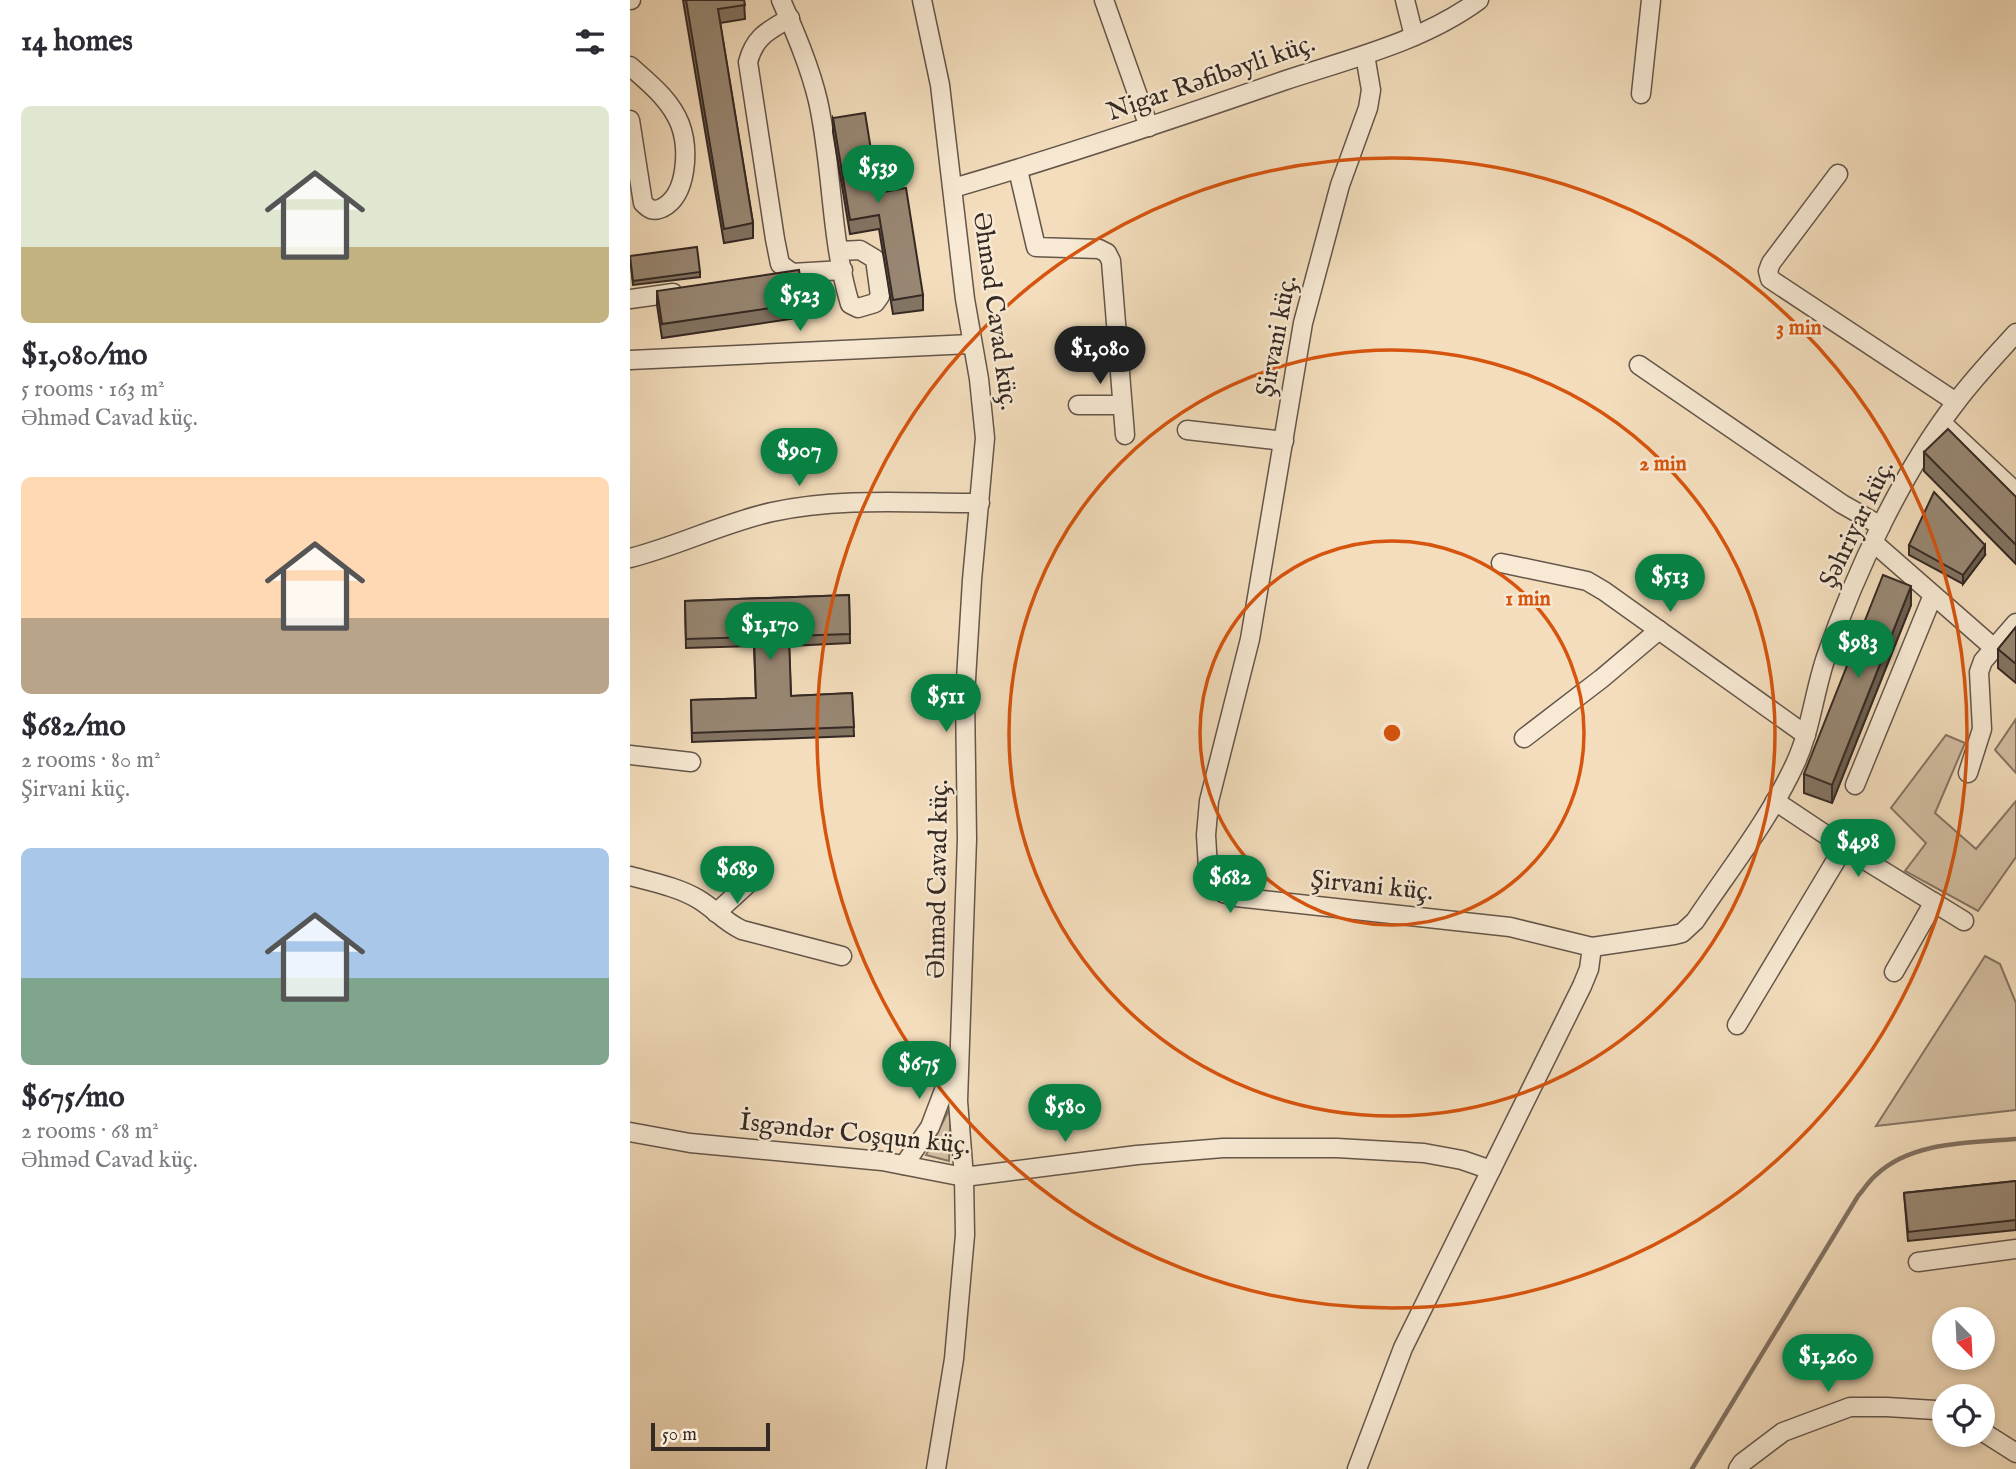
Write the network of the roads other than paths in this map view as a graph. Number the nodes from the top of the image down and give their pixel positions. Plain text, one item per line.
1 (781, 0) edge
2 (922, 0) edge
3 (1104, 0) edge
4 (1405, 0) edge
5 (1479, 0) edge
6 (1651, 0) edge
7 (789, 18) junction
8 (1414, 36) junction
9 (1365, 55) junction
10 (630, 66) edge
11 (1641, 94) dead end
12 (630, 120) edge
13 (1149, 127) junction
14 (1018, 170) junction
15 (1838, 174) dead end
16 (953, 188) junction
17 (839, 251) junction
18 (843, 270) junction
19 (673, 293) edge
20 (630, 299) edge
21 (2016, 333) edge
22 (971, 344) junction
23 (630, 360) edge
24 (1639, 365) dead end
25 (1956, 402) junction
26 (1078, 405) dead end
27 (1122, 405) junction
28 (1942, 423) junction
29 (1187, 430) dead end
30 (1125, 435) dead end
31 (1284, 441) junction
32 (2016, 492) edge
33 (980, 503) junction
34 (1877, 535) junction
35 (630, 558) edge
36 (1501, 563) dead end
37 (1933, 595) junction
38 (2016, 623) edge
39 (1659, 630) junction
40 (1994, 648) junction
41 (1807, 735) junction
42 (1524, 738) dead end
43 (630, 755) edge
44 (691, 762) dead end
45 (1968, 773) dead end
46 (1855, 785) dead end
47 (1775, 801) junction
48 (1844, 847) junction
49 (763, 870) dead end
50 (630, 876) edge
51 (1934, 902) junction
52 (716, 913) junction
53 (1964, 920) dead end
54 (1592, 947) junction
55 (842, 956) dead end
56 (1894, 972) dead end
57 (1737, 1025) dead end
58 (959, 1051) junction
59 (630, 1132) edge
60 (904, 1165) junction
61 (1491, 1170) junction
62 (964, 1177) junction
63 (2016, 1249) edge
64 (1918, 1262) dead end
65 (1932, 1410) edge
66 (1995, 1440) edge
67 (2016, 1453) edge
68 (936, 1469) edge
69 (1357, 1469) edge
70 (1738, 1469) edge

1 - 7 street
2 - 16 street, Əhməd Cavad küç.
3 - 13 street
4 - 8 street
5 - 8 street, Nigar Rəfibəyli küç.
6 - 11 street
7 - 17 street
7 - 18 street
8 - 9 street, Nigar Rəfibəyli küç.
9 - 13 street, Nigar Rəfibəyli küç.
9 - 31 street, Şirvani küç.
10 - 12 street
13 - 14 street, Nigar Rəfibəyli küç.
14 - 16 street, Nigar Rəfibəyli küç.
14 - 27 street
15 - 25 street
16 - 22 street, Əhməd Cavad küç.
17 - 18 street
17 - 18 street
19 - 20 street
21 - 25 street, Şəhriyar küç.
22 - 23 street
22 - 33 street, Əhməd Cavad küç.
24 - 34 street
25 - 28 street, Şəhriyar küç.
26 - 27 street
27 - 30 street
28 - 32 street
28 - 34 street, Şəhriyar küç.
29 - 31 street
31 - 54 street, Şirvani küç.
33 - 35 street
33 - 58 street, Əhməd Cavad küç.
34 - 37 street
34 - 41 street, Şəhriyar küç.
36 - 39 street
37 - 40 street
37 - 46 street
38 - 40 street
39 - 41 street
39 - 42 street
40 - 45 street
41 - 47 street, Şəhriyar küç.
43 - 44 street
47 - 48 street
47 - 54 street, Şəhriyar küç.
48 - 51 street
48 - 57 street
49 - 52 street
50 - 52 street
51 - 53 street
51 - 56 street
52 - 55 street
54 - 61 street
58 - 60 street
58 - 62 street, Əhməd Cavad küç.
59 - 60 street, İsgəndər Coşqun küç.
60 - 62 street, İsgəndər Coşqun küç.
61 - 62 street, İsgəndər Coşqun küç.
61 - 69 street
62 - 68 street, Əhməd Cavad küç.
63 - 64 street
65 - 70 street
66 - 67 street

